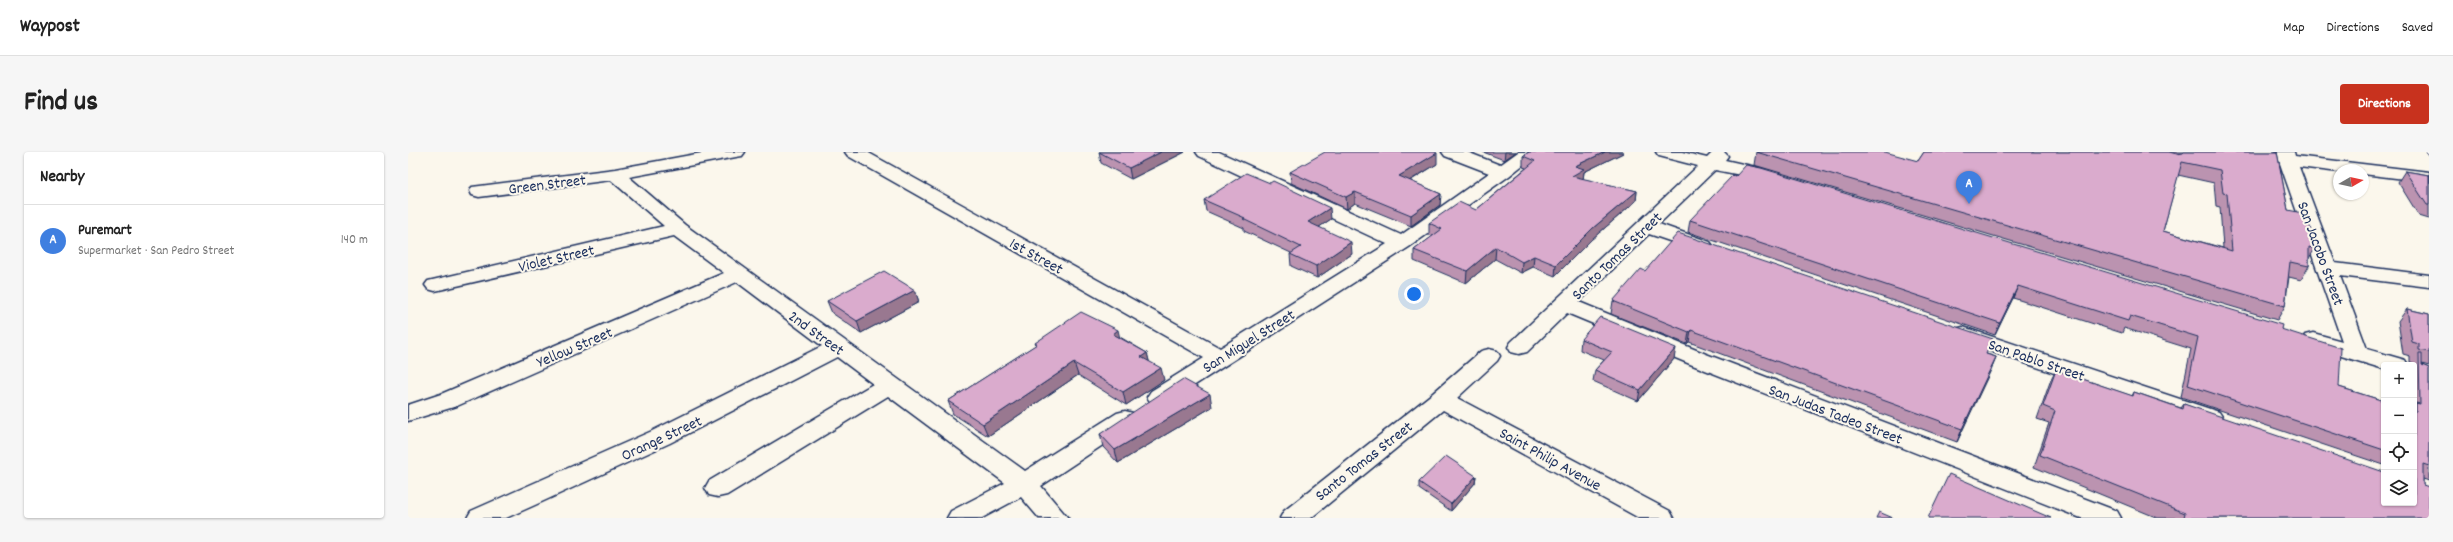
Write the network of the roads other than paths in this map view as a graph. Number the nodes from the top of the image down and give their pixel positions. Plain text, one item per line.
1 (736, 152) edge
2 (854, 152) edge
3 (1205, 152) edge
4 (1451, 152) edge
5 (1530, 152) edge
6 (1665, 152) edge
7 (2286, 156) edge
8 (1717, 158) edge
9 (1503, 172) junction
10 (615, 174) junction
11 (2429, 178) edge
12 (1793, 182) edge
13 (479, 191) dead end
14 (1646, 226) junction
15 (678, 229) junction
16 (1402, 244) junction
17 (1721, 252) edge
18 (2328, 268) junction
19 (739, 274) junction
20 (2429, 282) edge
21 (435, 286) dead end
22 (1566, 304) junction
23 (1947, 328) edge
24 (2297, 335) edge
25 (838, 347) junction
26 (1519, 347) dead end
27 (2358, 354) junction
28 (1489, 356) dead end
29 (1219, 357) junction
30 (2386, 362) edge
31 (890, 385) junction
32 (1441, 399) junction
33 (408, 413) edge
34 (2233, 426) edge
35 (1024, 484) junction
36 (718, 488) dead end
37 (480, 518) edge
38 (960, 518) edge
39 (1055, 518) edge
40 (1293, 518) edge
41 (1660, 518) edge
42 (2108, 518) edge

1 - 10 street
2 - 29 street, 1st Street
3 - 16 street
4 - 9 street
5 - 9 street, San Miguel Street
6 - 8 street
7 - 11 street
7 - 18 street, San Jacobo Street
8 - 12 street
8 - 14 street, Santo Tomas Street
9 - 16 street, San Miguel Street
10 - 13 street, Green Street
10 - 15 street, 2nd Street
14 - 17 street
14 - 22 street, Santo Tomas Street
15 - 19 street, 2nd Street
15 - 21 street, Violet Street
16 - 29 street, San Miguel Street
18 - 20 street
18 - 27 street, San Jacobo Street
19 - 25 street, 2nd Street
19 - 33 street, Yellow Street
22 - 26 street, Santo Tomas Street
22 - 42 street, San Judas Tadeo Street
23 - 34 street, San Pablo Street
24 - 27 street
25 - 31 street, 2nd Street
25 - 37 street, Orange Street
27 - 30 street
28 - 32 street, Santo Tomas Street
29 - 35 street, San Miguel Street
31 - 35 street, 2nd Street
31 - 36 street
32 - 40 street, Santo Tomas Street
32 - 41 street, Saint Philip Avenue
35 - 38 street, San Miguel Street
35 - 39 street, 2nd Street

